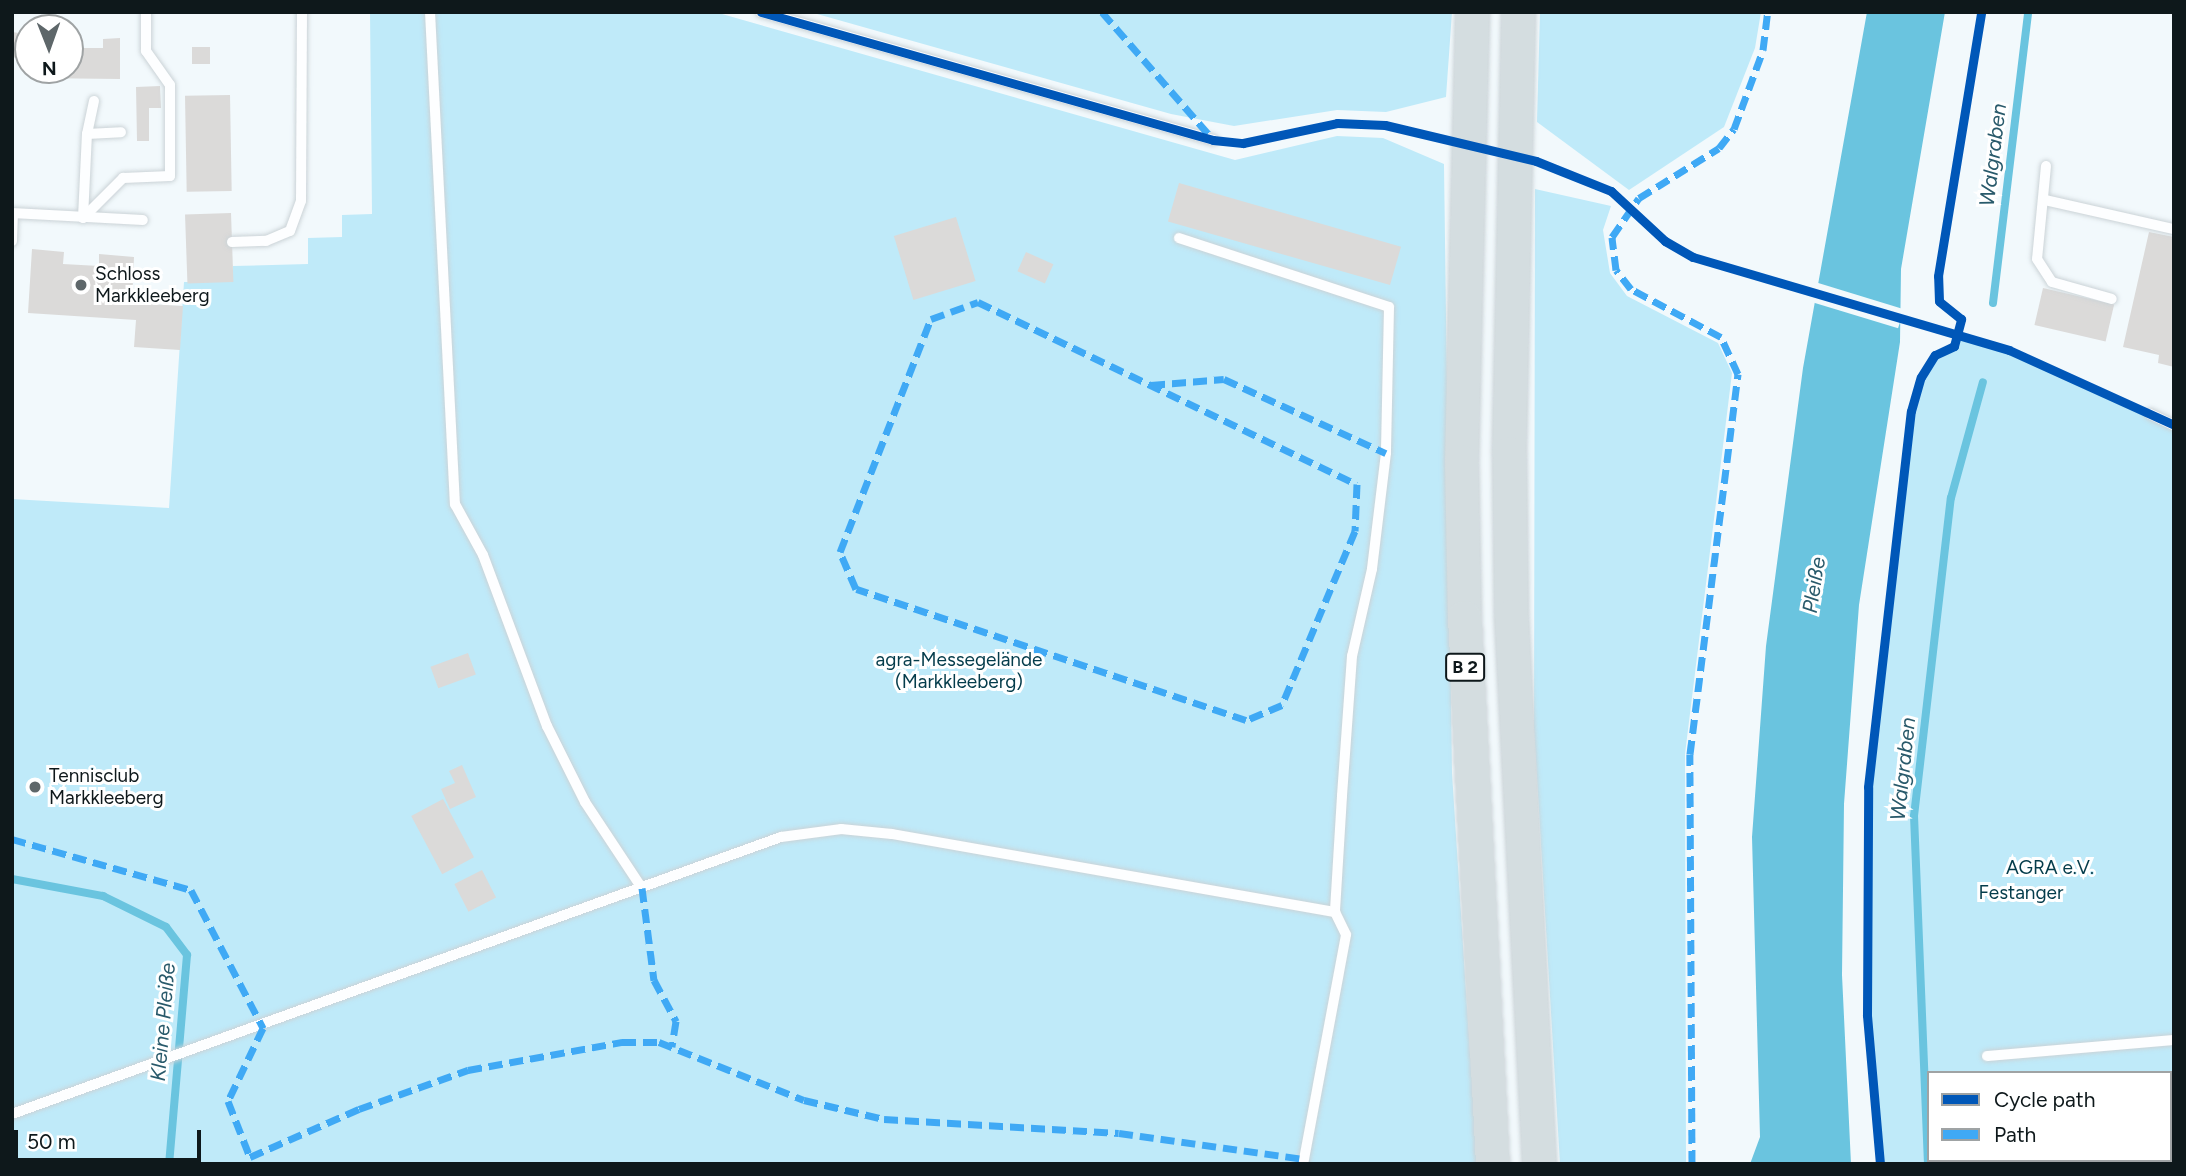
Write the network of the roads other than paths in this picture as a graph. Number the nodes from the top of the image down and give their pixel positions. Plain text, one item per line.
1 (146, 12) edge
2 (302, 12) edge
3 (430, 12) edge
4 (761, 12) edge
5 (1472, 12) edge
6 (1518, 12) edge
7 (94, 102) dead end
8 (121, 132) dead end
9 (88, 134) junction
10 (1213, 140) dead end
11 (2046, 166) dead end
12 (2045, 201) junction
13 (13, 214) edge
14 (83, 218) junction
15 (143, 220) dead end
16 (2174, 229) edge
17 (1179, 238) dead end
18 (12, 241) edge
19 (232, 242) dead end
20 (2112, 299) dead end
21 (2150, 415) dead end
22 (2174, 425) edge
23 (642, 888) junction
24 (1335, 912) junction
25 (2174, 1040) edge
26 (1987, 1056) dead end
27 (12, 1114) edge
28 (1303, 1164) edge
29 (1492, 1164) edge
30 (1539, 1164) edge

1 - 14 lane
2 - 19 lane
3 - 23 lane
4 - 10 lane
5 - 29 highway, B 2
6 - 30 highway, B 2
7 - 9 lane
8 - 9 lane
9 - 14 lane
11 - 12 lane
12 - 16 lane
12 - 20 lane
13 - 14 lane
13 - 18 lane
14 - 15 lane
17 - 24 lane
21 - 22 lane
23 - 24 lane
23 - 27 lane
24 - 28 lane
25 - 26 lane

